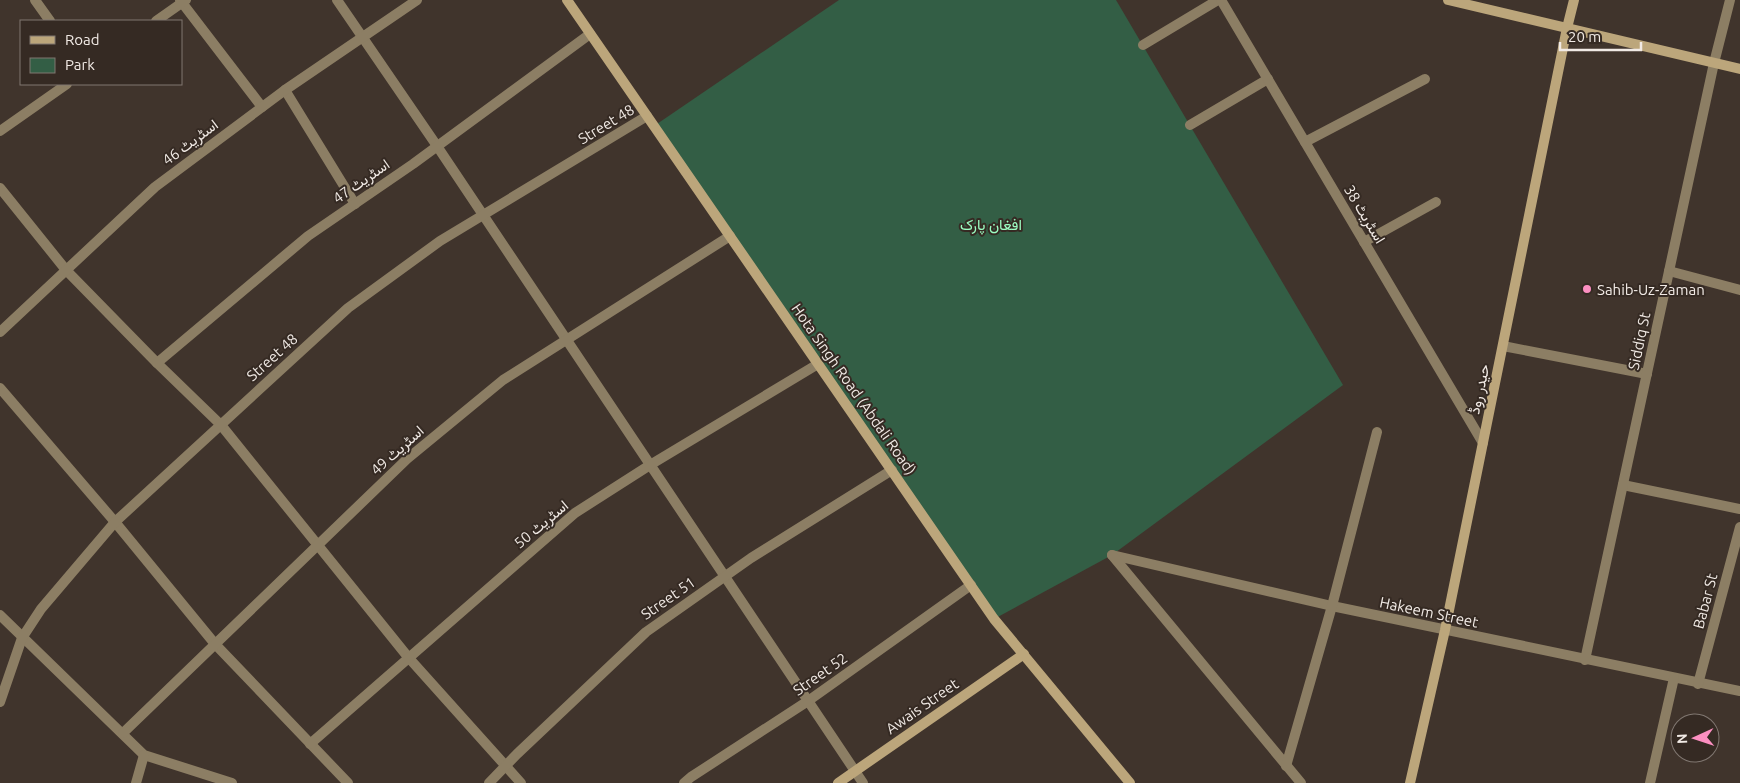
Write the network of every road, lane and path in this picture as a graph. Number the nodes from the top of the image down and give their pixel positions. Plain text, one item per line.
1 (35, 0) edge
2 (337, 0) edge
3 (417, 0) edge
4 (567, 0) edge
5 (1219, 0) edge
6 (1448, 0) edge
7 (1574, 0) edge
8 (1730, 0) edge
9 (183, 1) edge
10 (49, 20) edge
11 (157, 20) edge
12 (1566, 28) junction
13 (590, 34) junction
14 (362, 37) junction
15 (1143, 45) dead end
16 (1714, 63) junction
17 (1740, 69) edge
18 (1268, 79) junction
19 (1426, 80) dead end
20 (66, 85) edge
21 (285, 90) junction
22 (262, 107) junction
23 (647, 116) junction
24 (1190, 125) dead end
25 (0, 131) edge
26 (1305, 142) junction
27 (437, 146) junction
28 (0, 188) edge
29 (1436, 202) dead end
30 (355, 204) junction
31 (483, 216) junction
32 (730, 236) junction
33 (1364, 242) junction
34 (66, 270) junction
35 (1669, 271) junction
36 (1740, 290) edge
37 (0, 332) edge
38 (567, 340) junction
39 (1503, 346) junction
40 (156, 363) junction
41 (818, 364) junction
42 (1647, 374) junction
43 (0, 388) edge
44 (221, 425) junction
45 (1377, 432) dead end
46 (1483, 443) junction
47 (650, 465) junction
48 (892, 470) junction
49 (1623, 485) junction
50 (1740, 509) edge
51 (115, 522) junction
52 (1740, 526) edge
53 (317, 545) junction
54 (725, 576) junction
55 (971, 585) junction
56 (1332, 606) junction
57 (0, 615) edge
58 (1445, 630) junction
59 (22, 638) junction
60 (215, 644) junction
61 (1024, 654) junction
62 (408, 657) junction
63 (1585, 660) junction
64 (1674, 678) junction
65 (1698, 684) junction
66 (1740, 691) edge
67 (808, 701) junction
68 (0, 702) edge
69 (123, 733) junction
70 (310, 744) junction
71 (144, 755) junction
72 (506, 765) junction
73 (1286, 766) junction
74 (855, 771) junction
75 (136, 783) edge
76 (232, 783) edge
77 (348, 783) edge
78 (489, 783) edge
79 (521, 783) edge
80 (684, 783) edge
81 (838, 783) edge
82 (863, 783) edge
83 (1130, 783) edge
84 (1301, 783) edge
85 (1410, 783) edge
86 (1650, 783) edge

1 - 10 street
2 - 14 street
3 - 14 street, اسٹریٹ 46
4 - 13 main road, Hota Singh Road (Abdali Road)
5 - 15 street
5 - 18 street, اسٹریٹ 38
6 - 12 main road
7 - 12 main road, حیدر روڈ
8 - 16 street, Siddiq St
9 - 11 street
9 - 22 street
12 - 16 main road
12 - 39 main road, حیدر روڈ
13 - 23 main road, Hota Singh Road (Abdali Road)
13 - 27 street, اسٹریٹ 47
14 - 21 street, اسٹریٹ 46
14 - 27 street
16 - 17 main road
16 - 35 street, Siddiq St
18 - 24 street
18 - 26 street, اسٹریٹ 38
19 - 26 street
20 - 25 street
21 - 22 street, اسٹریٹ 46
21 - 30 street
22 - 34 street, اسٹریٹ 46
23 - 31 street, Street 48
23 - 32 main road, Hota Singh Road (Abdali Road)
26 - 33 street, اسٹریٹ 38
27 - 30 street, اسٹریٹ 47
27 - 31 street
28 - 34 street
29 - 33 street
30 - 40 street, اسٹریٹ 47
31 - 38 street
31 - 44 street, Street 48
32 - 38 street, اسٹریٹ 49
32 - 41 main road, Hota Singh Road (Abdali Road)
33 - 46 street, اسٹریٹ 38
34 - 37 street, اسٹریٹ 46
34 - 40 street
35 - 36 street
35 - 42 street, Siddiq St
38 - 47 street
38 - 53 street, اسٹریٹ 49
39 - 42 street
39 - 46 main road, حیدر روڈ
40 - 44 street
41 - 47 street, اسٹریٹ 50
41 - 48 main road, Hota Singh Road (Abdali Road)
42 - 49 street, Siddiq St
43 - 51 street
44 - 51 street, Street 48
44 - 53 street
45 - 56 street
46 - 58 main road, حیدر روڈ
47 - 54 street
47 - 62 street, اسٹریٹ 50
48 - 54 street, Street 51
48 - 55 main road, Hota Singh Road (Abdali Road)
49 - 50 street
49 - 63 street, Siddiq St
51 - 59 street, Street 48
51 - 60 street
52 - 65 street, Babar St
53 - 60 street, اسٹریٹ 49
53 - 62 street
54 - 67 street
54 - 72 street, Street 51
55 - 61 main road, Hota Singh Road (Abdali Road)
55 - 67 street, Street 52
56 - 58 street, Hakeem Street
56 - 73 street
56 - 73 street, Hakeem Street
57 - 59 street
58 - 63 street, Hakeem Street
58 - 85 main road, حیدر روڈ
59 - 68 street, Street 48
59 - 69 street
60 - 69 street, اسٹریٹ 49
60 - 70 street
61 - 74 main road, Awais Street
61 - 83 main road, Hota Singh Road (Abdali Road)
62 - 70 street, اسٹریٹ 50
62 - 72 street
63 - 64 street, Hakeem Street
64 - 65 street, Hakeem Street
64 - 86 street
65 - 66 street, Hakeem Street
67 - 74 street
67 - 80 street, Street 52
69 - 71 street
70 - 77 street
71 - 75 street
71 - 76 street
72 - 78 street, Street 51
72 - 79 street
73 - 84 street
74 - 81 main road, Awais Street
74 - 82 street

